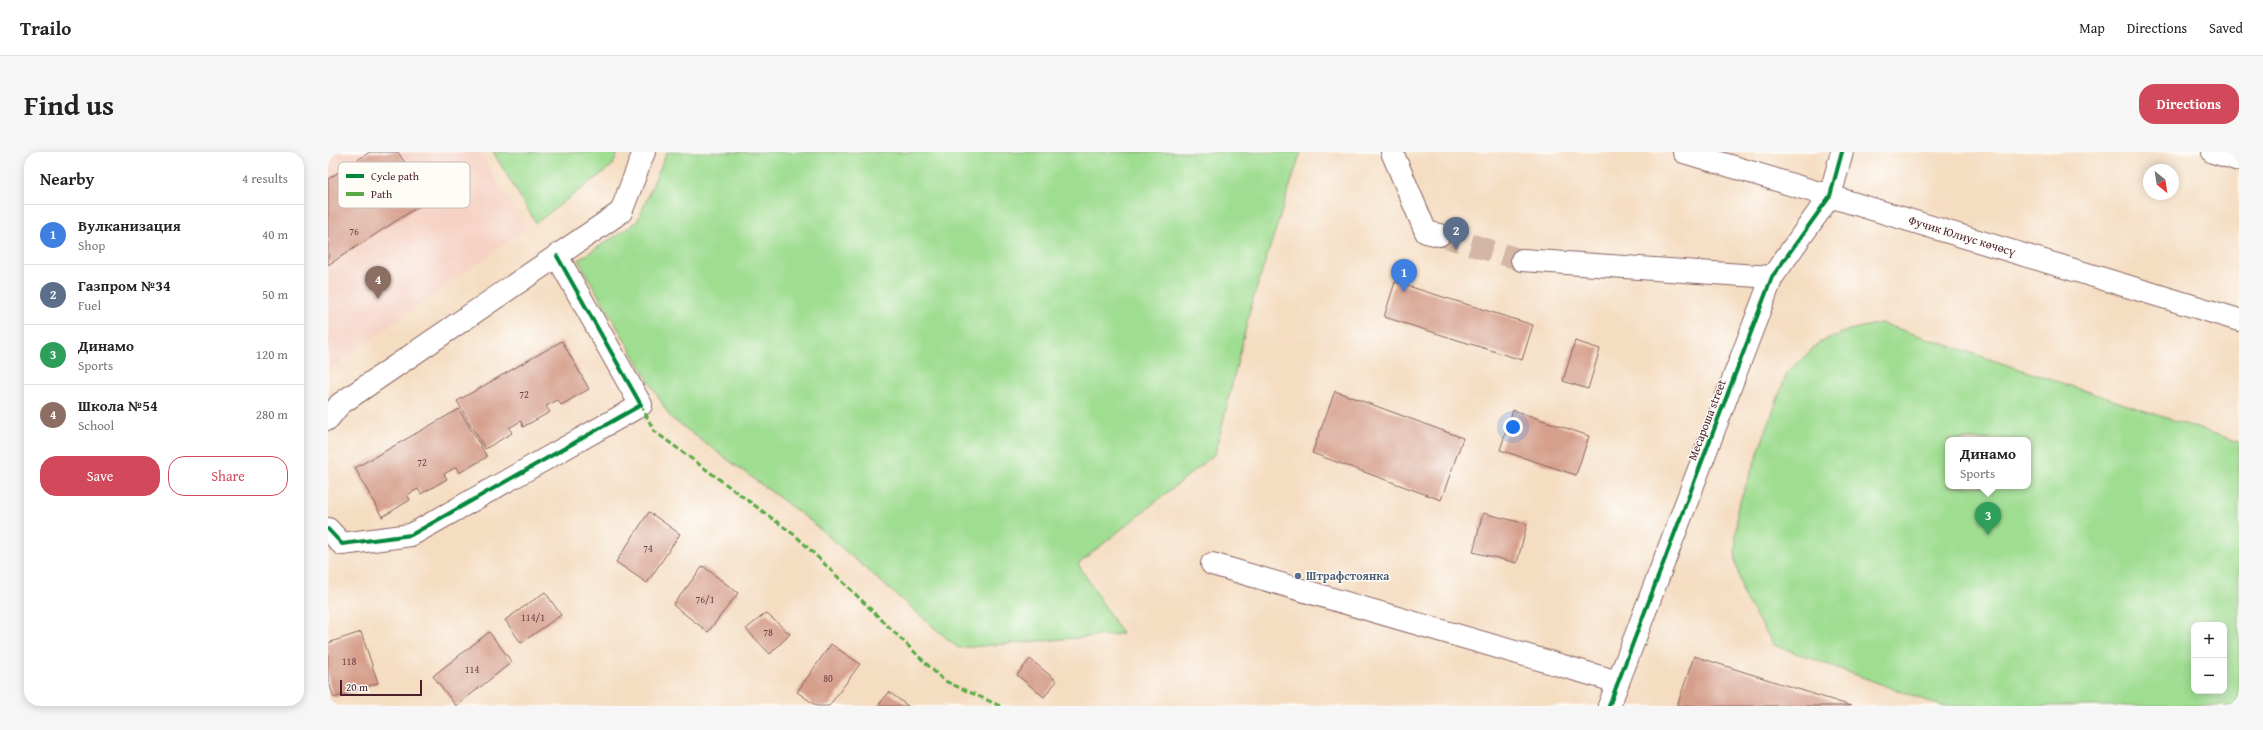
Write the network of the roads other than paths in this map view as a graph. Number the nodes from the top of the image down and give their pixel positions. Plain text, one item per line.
1 (644, 152) edge
2 (1392, 152) edge
3 (1684, 152) edge
4 (1842, 152) edge
5 (2213, 152) edge
6 (2239, 160) edge
7 (1830, 196) junction
8 (1439, 235) tunnel mouth
9 (556, 256) junction
10 (1522, 260) tunnel mouth
11 (1772, 277) junction
12 (2239, 320) edge
13 (328, 419) edge
14 (328, 529) edge
15 (1212, 564) dead end
16 (1618, 682) junction
17 (1609, 706) edge

1 - 9 street
2 - 8 street
3 - 7 street, Фучик Юлиус көчөсү
4 - 7 street, Месароша street
5 - 6 street
7 - 11 street, Месароша street
7 - 12 street, Фучик Юлиус көчөсү
9 - 13 street
9 - 14 street
10 - 11 street
11 - 16 street, Месароша street
15 - 16 street
16 - 17 street, Месароша street

